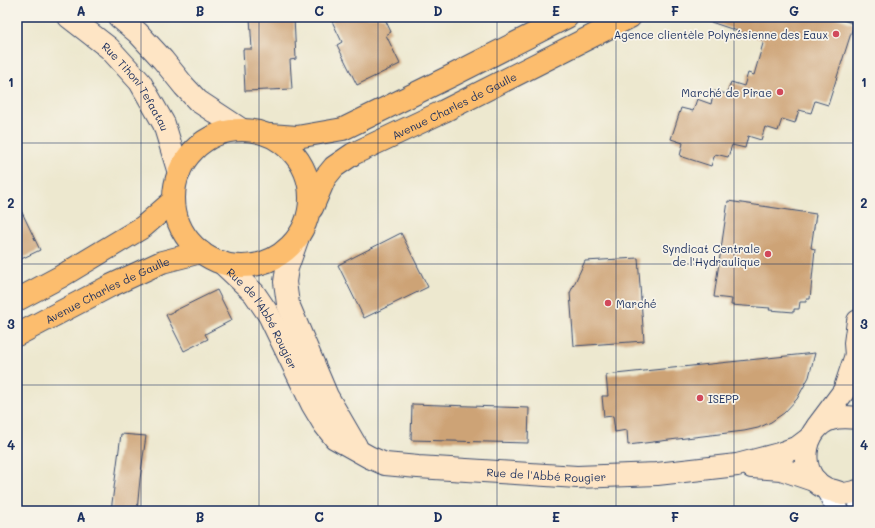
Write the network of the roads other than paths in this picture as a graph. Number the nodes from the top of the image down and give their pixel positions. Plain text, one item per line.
1 (70, 17) edge
2 (118, 17) edge
3 (567, 17) edge
4 (630, 17) edge
5 (242, 130) junction
6 (266, 134) junction
7 (179, 173) junction
8 (174, 200) junction
9 (302, 230) junction
10 (201, 252) junction
11 (221, 262) junction
12 (17, 300) edge
13 (858, 321) edge
14 (17, 335) edge
15 (857, 354) edge
16 (858, 418) edge
17 (813, 433) junction
18 (358, 451) junction
19 (737, 465) junction
20 (820, 485) junction
21 (858, 491) edge
22 (838, 511) edge

1 - 7 main road, Rue Tihoni Tefaatau
2 - 5 main road
3 - 6 main road
4 - 9 main road, Avenue Charles de Gaulle
5 - 6 main road
5 - 7 main road
6 - 9 main road
7 - 8 main road
8 - 10 main road
8 - 12 main road
9 - 11 main road
9 - 18 main road, Rue de l'Abbé Rougier
10 - 11 main road
10 - 14 main road, Avenue Charles de Gaulle
11 - 18 main road, Rue de l'Abbé Rougier
13 - 15 main road
15 - 17 main road
16 - 17 main road, Rue de l'Abbé Rougier
17 - 19 main road, Rue de l'Abbé Rougier
17 - 20 main road
18 - 19 main road, Rue de l'Abbé Rougier
19 - 20 main road, Rue de l'Abbé Rougier
20 - 21 main road, Rue de l'Abbé Rougier
20 - 22 street

